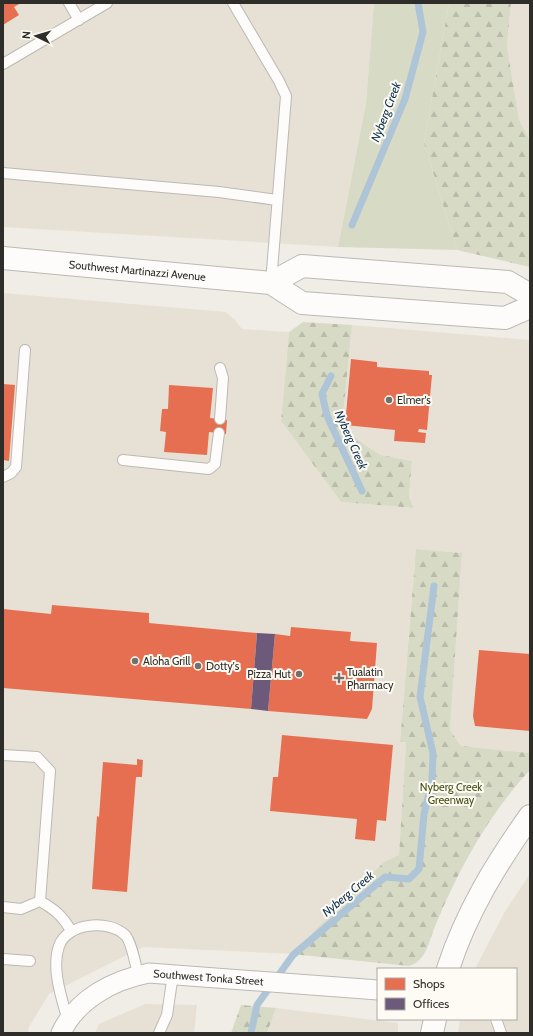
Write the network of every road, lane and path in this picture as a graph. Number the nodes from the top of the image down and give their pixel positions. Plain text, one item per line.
1 (70, 3) edge
2 (107, 3) edge
3 (232, 3) edge
4 (78, 20) junction
5 (3, 64) edge
6 (3, 173) edge
7 (277, 200) junction
8 (3, 258) edge
9 (271, 283) junction
10 (530, 295) edge
11 (530, 308) edge
12 (25, 350) dead end
13 (220, 368) dead end
14 (220, 419) dead end
15 (219, 433) dead end
16 (123, 460) dead end
17 (3, 477) edge
18 (3, 755) edge
19 (530, 816) edge
20 (40, 901) junction
21 (3, 907) edge
22 (71, 931) junction
23 (3, 959) edge
24 (30, 961) dead end
25 (448, 968) edge
26 (173, 974) junction
27 (138, 975) junction
28 (377, 990) edge
29 (434, 1020) edge
30 (496, 1020) edge
31 (64, 1027) edge
32 (159, 1033) edge
33 (432, 1033) edge
34 (501, 1033) edge

1 - 4 lane
2 - 4 lane
3 - 7 lane
4 - 5 lane
6 - 7 lane
7 - 9 lane
8 - 9 street, Southwest Martinazzi Avenue
9 - 10 street
9 - 11 street, Southwest Martinazzi Avenue
12 - 17 lane
13 - 14 lane
15 - 16 lane
18 - 20 lane
19 - 25 street
20 - 21 lane
20 - 22 lane
22 - 27 lane
22 - 31 lane
23 - 24 lane
26 - 27 street, Southwest Tonka Street
26 - 28 street, Southwest Tonka Street
26 - 32 lane
27 - 31 street, Southwest Tonka Street
29 - 33 street
30 - 34 lane

